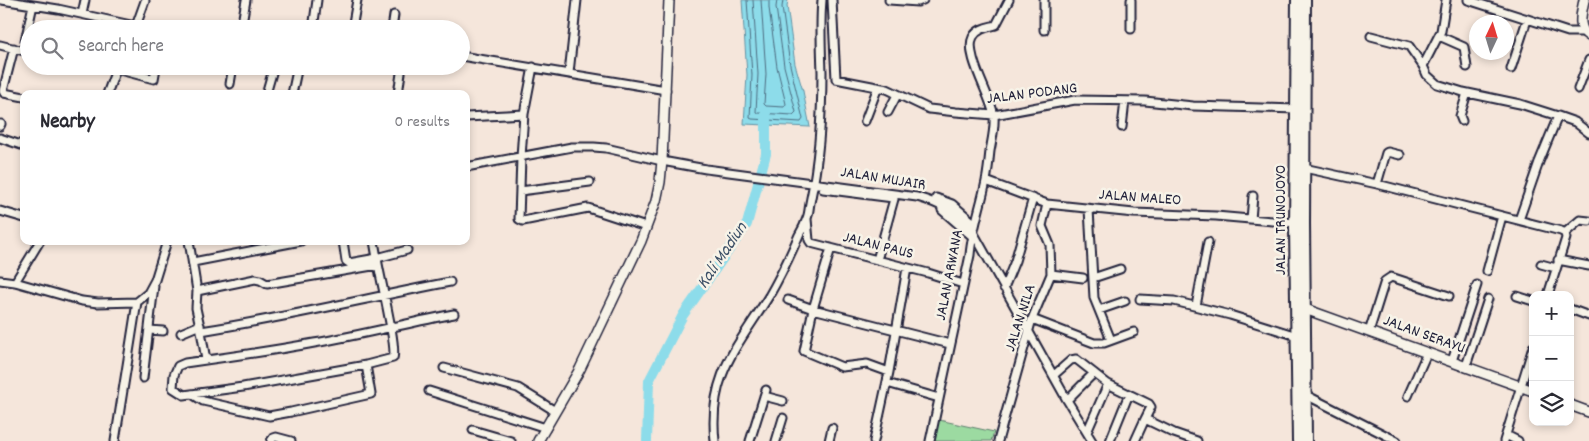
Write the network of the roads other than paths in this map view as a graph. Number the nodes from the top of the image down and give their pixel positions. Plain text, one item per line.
1 (2, 0) edge
2 (85, 0) edge
3 (246, 0) edge
4 (317, 0) edge
5 (357, 0) edge
6 (577, 0) edge
7 (669, 0) edge
8 (820, 0) edge
9 (832, 0) edge
10 (890, 0) edge
11 (922, 0) edge
12 (1009, 0) edge
13 (1044, 0) edge
14 (1131, 0) edge
15 (1297, 0) edge
16 (1305, 0) edge
17 (1446, 0) edge
18 (1468, 0) edge
19 (1584, 0) edge
20 (145, 1) edge
21 (33, 5) junction
22 (82, 14) junction
23 (394, 15) dead end
24 (30, 20) edge
25 (105, 20) edge
26 (136, 20) edge
27 (243, 20) edge
28 (314, 20) edge
29 (354, 20) edge
30 (393, 20) edge
31 (1527, 20) junction
32 (1131, 29) dead end
33 (1044, 30) dead end
34 (1586, 34) edge
35 (1371, 36) dead end
36 (1439, 36) junction
37 (0, 45) edge
38 (14, 48) junction
39 (20, 50) edge
40 (470, 57) edge
41 (1589, 60) edge
42 (1423, 66) junction
43 (533, 67) junction
44 (1467, 67) dead end
45 (1511, 69) dead end
46 (569, 73) junction
47 (114, 75) edge
48 (140, 75) edge
49 (155, 75) edge
50 (232, 75) edge
51 (271, 75) edge
52 (296, 75) edge
53 (401, 75) edge
54 (230, 84) dead end
55 (878, 87) junction
56 (1578, 89) dead end
57 (108, 90) edge
58 (267, 90) edge
59 (293, 90) edge
60 (399, 90) edge
61 (666, 90) junction
62 (1467, 93) junction
63 (896, 95) junction
64 (20, 96) edge
65 (1125, 101) junction
66 (1297, 109) junction
67 (888, 112) dead end
68 (524, 114) junction
69 (994, 115) junction
70 (470, 116) edge
71 (1558, 116) junction
72 (1462, 120) dead end
73 (865, 121) dead end
74 (1122, 127) dead end
75 (1589, 133) edge
76 (0, 138) edge
77 (20, 145) edge
78 (1400, 155) dead end
79 (521, 157) junction
80 (662, 162) junction
81 (470, 166) edge
82 (1304, 168) junction
83 (825, 181) dead end
84 (986, 181) junction
85 (590, 182) dead end
86 (814, 182) junction
87 (1377, 184) junction
88 (823, 189) dead end
89 (520, 191) junction
90 (1253, 196) dead end
91 (894, 198) junction
92 (1032, 198) junction
93 (1047, 204) junction
94 (1089, 208) junction
95 (0, 211) edge
96 (1502, 216) junction
97 (20, 217) edge
98 (807, 218) junction
99 (1251, 220) junction
100 (1518, 220) junction
101 (1589, 221) edge
102 (1296, 223) junction
103 (975, 224) junction
104 (646, 226) junction
105 (1564, 233) junction
106 (972, 234) junction
107 (1208, 242) dead end
108 (38, 245) edge
109 (166, 245) edge
110 (190, 245) edge
111 (280, 245) edge
112 (344, 245) edge
113 (375, 245) edge
114 (831, 248) junction
115 (408, 250) dead end
116 (877, 260) junction
117 (1558, 260) junction
118 (377, 261) junction
119 (193, 262) junction
120 (1541, 264) dead end
121 (1589, 266) edge
122 (907, 268) junction
123 (1556, 268) junction
124 (1120, 270) dead end
125 (1487, 271) dead end
126 (1050, 274) junction
127 (1083, 278) dead end
128 (1093, 278) junction
129 (0, 280) edge
130 (155, 280) junction
131 (15, 282) junction
132 (450, 282) dead end
133 (963, 284) junction
134 (1477, 285) dead end
135 (1004, 288) junction
136 (197, 291) junction
137 (1549, 291) edge
138 (385, 294) junction
139 (1449, 296) dead end
140 (1517, 296) dead end
141 (1140, 299) dead end
142 (1488, 299) dead end
143 (788, 300) dead end
144 (1529, 300) edge
145 (1125, 301) dead end
146 (137, 302) junction
147 (1196, 306) junction
148 (813, 309) junction
149 (1305, 309) junction
150 (1099, 310) junction
151 (1574, 310) edge
152 (454, 314) dead end
153 (1589, 316) edge
154 (1032, 319) junction
155 (390, 326) junction
156 (201, 328) junction
157 (149, 330) junction
158 (163, 331) dead end
159 (896, 331) junction
160 (1029, 332) junction
161 (1134, 332) dead end
162 (1369, 332) junction
163 (181, 333) dead end
164 (1297, 336) junction
165 (1111, 340) junction
166 (950, 344) junction
167 (1301, 350) junction
168 (1428, 353) junction
169 (1529, 359) edge
170 (206, 360) junction
171 (1452, 361) junction
172 (366, 365) junction
173 (1466, 366) junction
174 (444, 368) dead end
175 (889, 372) junction
176 (1094, 374) junction
177 (1054, 376) junction
178 (143, 378) dead end
179 (887, 383) junction
180 (1108, 384) junction
181 (1521, 386) junction
182 (1529, 389) edge
183 (429, 391) dead end
184 (192, 394) junction
185 (1129, 394) junction
186 (1306, 395) junction
187 (1408, 396) dead end
188 (939, 398) junction
189 (1067, 400) junction
190 (783, 401) dead end
191 (1574, 406) edge
192 (555, 411) junction
193 (1589, 412) edge
194 (783, 418) dead end
195 (1145, 419) junction
196 (546, 428) junction
197 (832, 428) dead end
198 (473, 430) dead end
199 (1087, 432) junction
200 (1505, 438) edge
201 (115, 441) edge
202 (271, 441) edge
203 (291, 441) edge
204 (511, 441) edge
205 (538, 441) edge
206 (715, 441) edge
207 (750, 441) edge
208 (776, 441) edge
209 (829, 441) edge
210 (874, 441) edge
211 (930, 441) edge
212 (998, 441) edge
213 (1092, 441) edge
214 (1110, 441) edge
215 (1135, 441) edge
216 (1197, 441) edge
217 (1298, 441) edge
218 (1306, 441) edge
219 (1397, 441) edge
220 (1518, 441) edge

1 - 21 street
2 - 22 street
3 - 27 street
4 - 28 street
5 - 29 street
6 - 46 street
7 - 61 main road
8 - 86 street
9 - 55 street, JALAN PODANG
10 - 11 street
12 - 69 street
13 - 33 street
14 - 32 street
15 - 66 highway, JALAN TRUNOJOYO
16 - 82 highway, JALAN TRUNOJOYO
17 - 36 street
18 - 31 street
19 - 34 main road
20 - 26 street
21 - 22 street
21 - 24 street
22 - 25 street
23 - 30 street
31 - 34 street
31 - 45 street
35 - 42 street
36 - 42 street
36 - 44 street
37 - 38 street
38 - 39 street
38 - 64 street
40 - 43 street
41 - 56 street
42 - 62 street
43 - 46 street
43 - 68 street
46 - 61 street
47 - 57 street
48 - 49 street
50 - 54 street
51 - 58 street
52 - 59 street
53 - 60 street
55 - 63 street, JALAN PODANG
55 - 73 street
61 - 80 main road
62 - 71 street
62 - 72 street
63 - 67 street
63 - 69 street, JALAN PODANG
65 - 66 street, JALAN PODANG
65 - 69 street, JALAN PODANG
65 - 74 street
66 - 102 highway, JALAN TRUNOJOYO
68 - 70 street
68 - 79 street
69 - 84 street, JALAN ARWANA
71 - 75 street
71 - 100 street
76 - 77 street
78 - 87 street
79 - 80 street, JALAN MUJAIR
79 - 81 street, JALAN MUJAIR
79 - 89 street
80 - 86 street, JALAN MUJAIR
80 - 104 main road
82 - 87 street
82 - 149 highway, JALAN TRUNOJOYO
83 - 103 street
84 - 92 street, JALAN MALEO
84 - 103 street, JALAN ARWANA
85 - 89 street
86 - 98 street
86 - 106 street, JALAN MUJAIR
87 - 96 street
88 - 91 street
89 - 104 street
90 - 99 street
91 - 106 street
91 - 116 street
92 - 93 street, JALAN MALEO
92 - 135 street
93 - 94 street, JALAN MALEO
93 - 126 street, JALAN NILA
94 - 99 street, JALAN MALEO
94 - 128 street
95 - 97 street
96 - 100 street
96 - 125 street
98 - 114 street, JALAN PAUS
98 - 206 street
99 - 102 street, JALAN MALEO
100 - 105 street
101 - 105 street
102 - 164 highway, JALAN TRUNOJOYO
103 - 106 street, JALAN ARWANA
104 - 192 main road
105 - 117 street
106 - 133 street, JALAN ARWANA
106 - 135 street, JALAN MUJAIR
107 - 147 street
108 - 131 street
109 - 130 street
110 - 119 street
111 - 119 street
112 - 118 street
113 - 118 street
114 - 116 street, JALAN PAUS
114 - 148 street
115 - 118 street
116 - 122 street, JALAN PAUS
117 - 121 street
117 - 123 street
118 - 136 street
118 - 138 street
119 - 136 street
120 - 123 street
122 - 133 street, JALAN PAUS
122 - 159 street
123 - 137 street
124 - 128 street
126 - 127 street
126 - 154 street, JALAN NILA
128 - 150 street
129 - 131 street
130 - 146 street
130 - 157 street
131 - 146 street
132 - 138 street
133 - 166 street, JALAN ARWANA
134 - 171 street
135 - 160 street, JALAN MUJAIR
136 - 156 street
138 - 155 street
138 - 156 street
139 - 162 street
140 - 144 street
141 - 147 street
142 - 173 street
143 - 148 street
145 - 150 street
146 - 201 street
147 - 164 street
148 - 159 street
148 - 175 street
149 - 162 main road, JALAN SERAYU
149 - 167 highway, JALAN TRUNOJOYO
150 - 165 street
151 - 153 street
152 - 155 street
154 - 160 street, JALAN NILA
154 - 165 street
155 - 170 street
155 - 172 street
156 - 163 street
156 - 170 street
157 - 158 street
157 - 178 street
159 - 166 street
159 - 175 street
160 - 177 street, JALAN MUJAIR
160 - 212 street, JALAN NILA
161 - 165 street
162 - 168 main road, JALAN SERAYU
164 - 167 highway, JALAN TRUNOJOYO
166 - 188 street, JALAN ARWANA
167 - 186 highway, JALAN TRUNOJOYO
167 - 217 highway, JALAN TRUNOJOYO
168 - 171 main road, JALAN SERAYU
168 - 187 street
169 - 181 street
170 - 184 street
171 - 173 main road, JALAN SERAYU
172 - 184 street
172 - 184 street
173 - 181 main road, JALAN SERAYU
174 - 192 street
175 - 179 street
176 - 177 street
176 - 180 street
176 - 189 street
177 - 189 street, JALAN MUJAIR
179 - 188 street
179 - 210 street
180 - 185 street
180 - 199 street
181 - 182 main road, JALAN SERAYU
181 - 200 street
183 - 196 street
185 - 195 street
185 - 214 street
186 - 218 highway, JALAN TRUNOJOYO
186 - 219 street
188 - 211 street, JALAN ARWANA
189 - 199 street, JALAN MUJAIR
190 - 207 street
191 - 193 main road
192 - 196 main road
194 - 208 street
195 - 215 street
195 - 216 street
196 - 205 main road
197 - 209 street
198 - 204 street
199 - 213 street, JALAN MUJAIR
200 - 220 street
202 - 203 street

